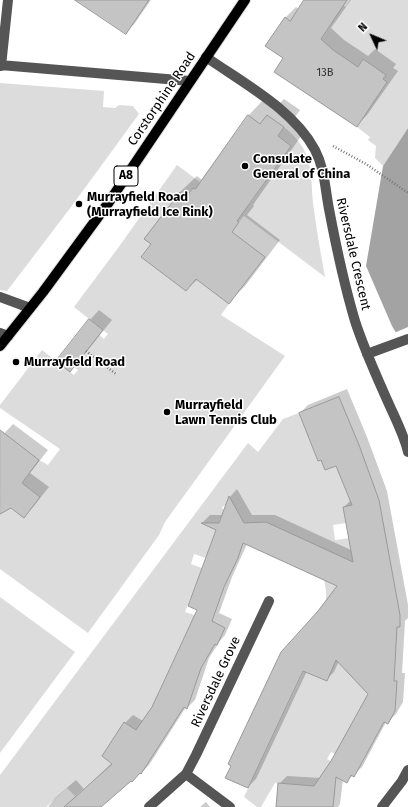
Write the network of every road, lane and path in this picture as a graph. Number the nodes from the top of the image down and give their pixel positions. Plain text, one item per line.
1 (8, 0) edge
2 (245, 0) edge
3 (206, 57) junction
4 (1, 65) edge
5 (190, 81) junction
6 (366, 164) dead end
7 (408, 193) edge
8 (0, 297) edge
9 (30, 308) junction
10 (4, 335) edge
11 (408, 339) edge
12 (0, 346) edge
13 (86, 351) dead end
14 (366, 354) junction
15 (116, 374) dead end
16 (408, 452) edge
17 (269, 601) dead end
18 (408, 770) edge
19 (186, 774) junction
20 (149, 807) edge
21 (230, 807) edge
22 (382, 807) edge

1 - 4 street
2 - 3 main road, Corstorphine Road / A8
3 - 5 main road, Corstorphine Road / A8
3 - 14 street, Riversdale Crescent
4 - 5 street
5 - 9 main road, Corstorphine Road / A8
6 - 7 path
8 - 9 street
9 - 10 main road, Corstorphine Road / A8
10 - 12 main road, Corstorphine Road / A8
11 - 14 street
13 - 15 path
14 - 16 street, Riversdale Crescent
17 - 19 street, Riversdale Grove
18 - 22 street
19 - 20 street, Riversdale Grove
19 - 21 street

